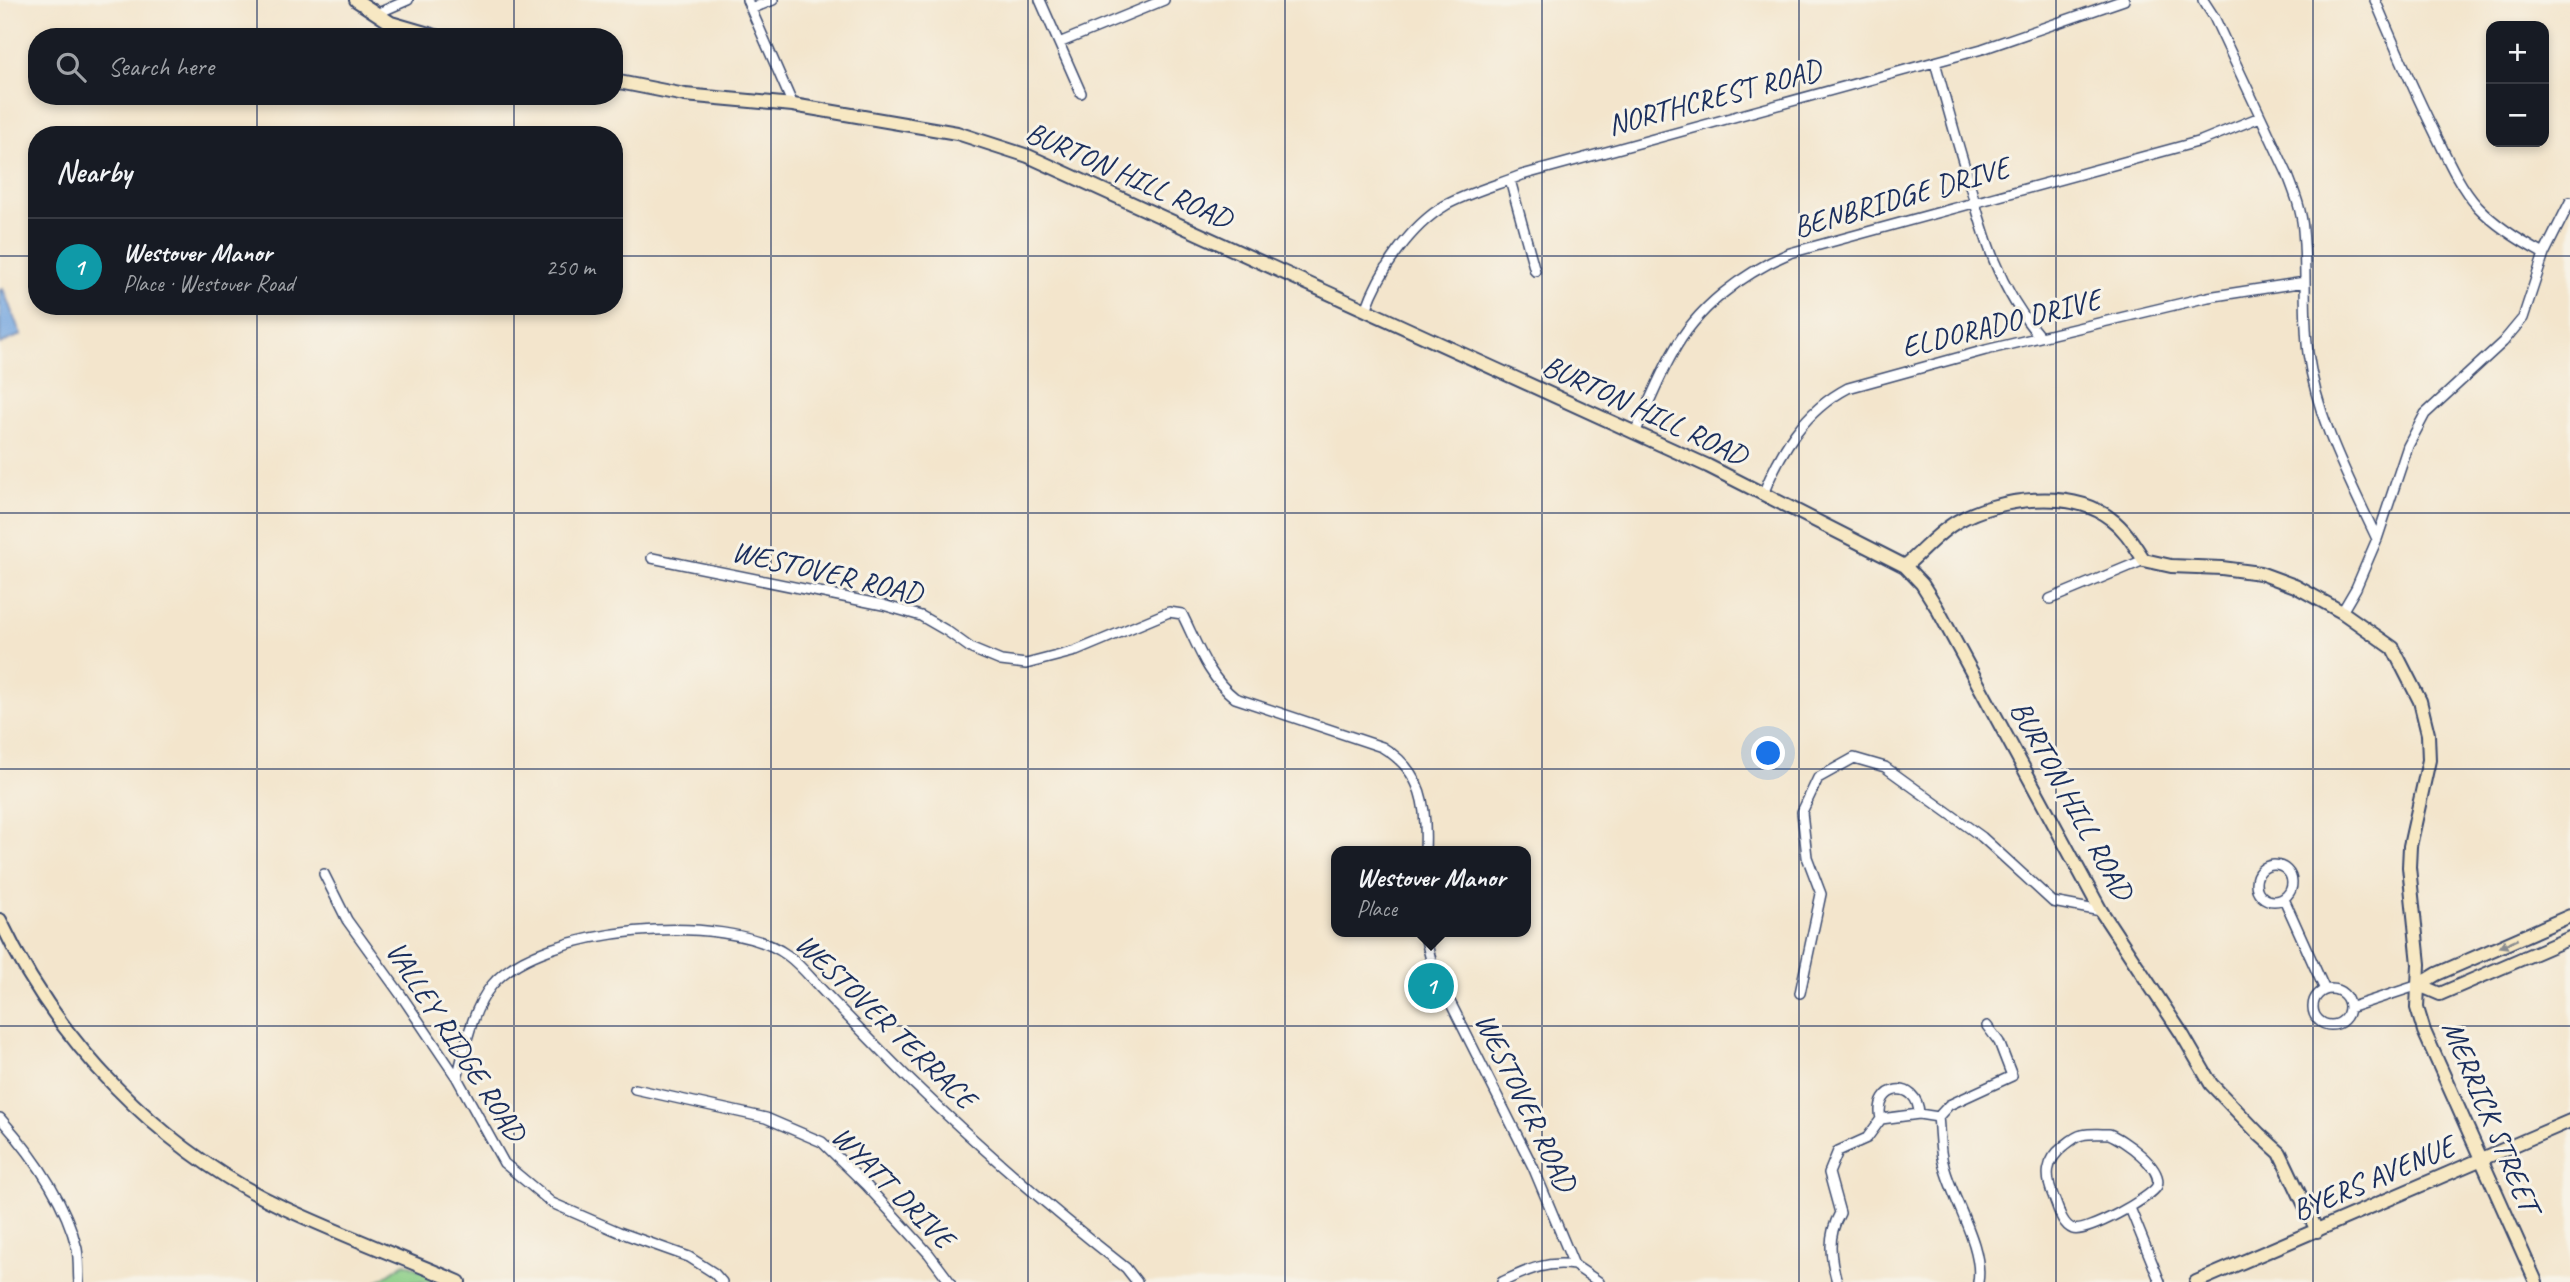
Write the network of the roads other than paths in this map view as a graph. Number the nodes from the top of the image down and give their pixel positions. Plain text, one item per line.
1 (356, 0) edge
2 (408, 0) edge
3 (773, 0) edge
4 (1040, 0) edge
5 (1164, 0) edge
6 (2124, 0) edge
7 (2203, 0) edge
8 (2375, 0) edge
9 (749, 5) edge
10 (376, 14) junction
11 (408, 28) edge
12 (1059, 43) junction
13 (1935, 62) junction
14 (623, 83) edge
15 (1081, 93) dead end
16 (793, 105) junction
17 (2260, 117) junction
18 (1510, 180) junction
19 (1974, 201) junction
20 (2570, 201) edge
21 (2544, 254) junction
22 (1535, 271) dead end
23 (2305, 282) junction
24 (1366, 310) junction
25 (2040, 337) junction
26 (1635, 433) junction
27 (1763, 494) junction
28 (2377, 539) junction
29 (652, 558) dead end
30 (2144, 560) junction
31 (1905, 566) junction
32 (2050, 598) dead end
33 (2342, 612) junction
34 (1425, 846) edge
35 (324, 874) dead end
36 (2284, 899) junction
37 (2101, 911) junction
38 (2570, 916) edge
39 (0, 919) edge
40 (2570, 927) edge
41 (1425, 937) edge
42 (2570, 938) edge
43 (2552, 945) junction
44 (2419, 985) junction
45 (2325, 990) junction
46 (1800, 993) dead end
47 (2349, 1008) junction
48 (1987, 1026) dead end
49 (457, 1078) junction
50 (635, 1089) dead end
51 (1919, 1114) junction
52 (1938, 1116) junction
53 (0, 1118) edge
54 (1881, 1119) junction
55 (2570, 1121) edge
56 (2480, 1160) junction
57 (2130, 1208) junction
58 (2317, 1231) junction
59 (1574, 1265) junction
60 (2211, 1279) edge
61 (79, 1282) edge
62 (459, 1282) edge
63 (722, 1282) edge
64 (950, 1282) edge
65 (1137, 1282) edge
66 (1502, 1282) edge
67 (1599, 1282) edge
68 (1837, 1282) edge
69 (1979, 1282) edge
70 (2160, 1282) edge
71 (2196, 1282) edge
72 (2536, 1282) edge

1 - 10 street
2 - 10 street
3 - 9 street
4 - 12 street
5 - 12 street
6 - 13 street, NORTHCREST ROAD
7 - 17 street
8 - 21 street
9 - 16 street
10 - 11 street
12 - 15 street
13 - 18 street, NORTHCREST ROAD
13 - 19 street
14 - 16 street, BURTON HILL ROAD
16 - 24 street, BURTON HILL ROAD
17 - 19 street, BENBRIDGE DRIVE
17 - 23 street
18 - 22 street
18 - 24 street, NORTHCREST ROAD
19 - 25 street
19 - 26 street, BENBRIDGE DRIVE
20 - 21 street
21 - 28 street
23 - 25 street, ELDORADO DRIVE
23 - 28 street
24 - 26 street, BURTON HILL ROAD
25 - 27 street, ELDORADO DRIVE
26 - 27 street, BURTON HILL ROAD
27 - 31 street, BURTON HILL ROAD
28 - 33 street
29 - 34 street, WESTOVER ROAD
30 - 31 street
30 - 32 street
30 - 33 street, MERRICK STREET
31 - 37 street, BURTON HILL ROAD
33 - 44 street, MERRICK STREET
35 - 49 street, VALLEY RIDGE ROAD
36 - 36 street
36 - 45 street
37 - 46 street
37 - 58 street, BURTON HILL ROAD
38 -> 44 street
39 - 62 street
40 - 43 street
41 - 59 street, WESTOVER ROAD
42 - 43 street
43 - 44 street
44 - 47 street
44 - 56 street, MERRICK STREET
45 - 47 street
45 - 47 street
48 - 52 street
49 - 63 street, VALLEY RIDGE ROAD
49 - 65 street, WESTOVER TERRACE
50 - 64 street, WYATT DRIVE
51 - 52 street
51 - 54 street
51 - 54 street
52 - 69 street
53 - 61 street
54 - 68 street
55 - 56 street, BYERS AVENUE
56 - 58 street, BYERS AVENUE
56 - 72 street, MERRICK STREET
57 - 57 street
57 - 70 street
58 - 60 street, BYERS AVENUE
59 - 66 street
59 - 67 street
60 - 71 street, BYERS AVENUE

